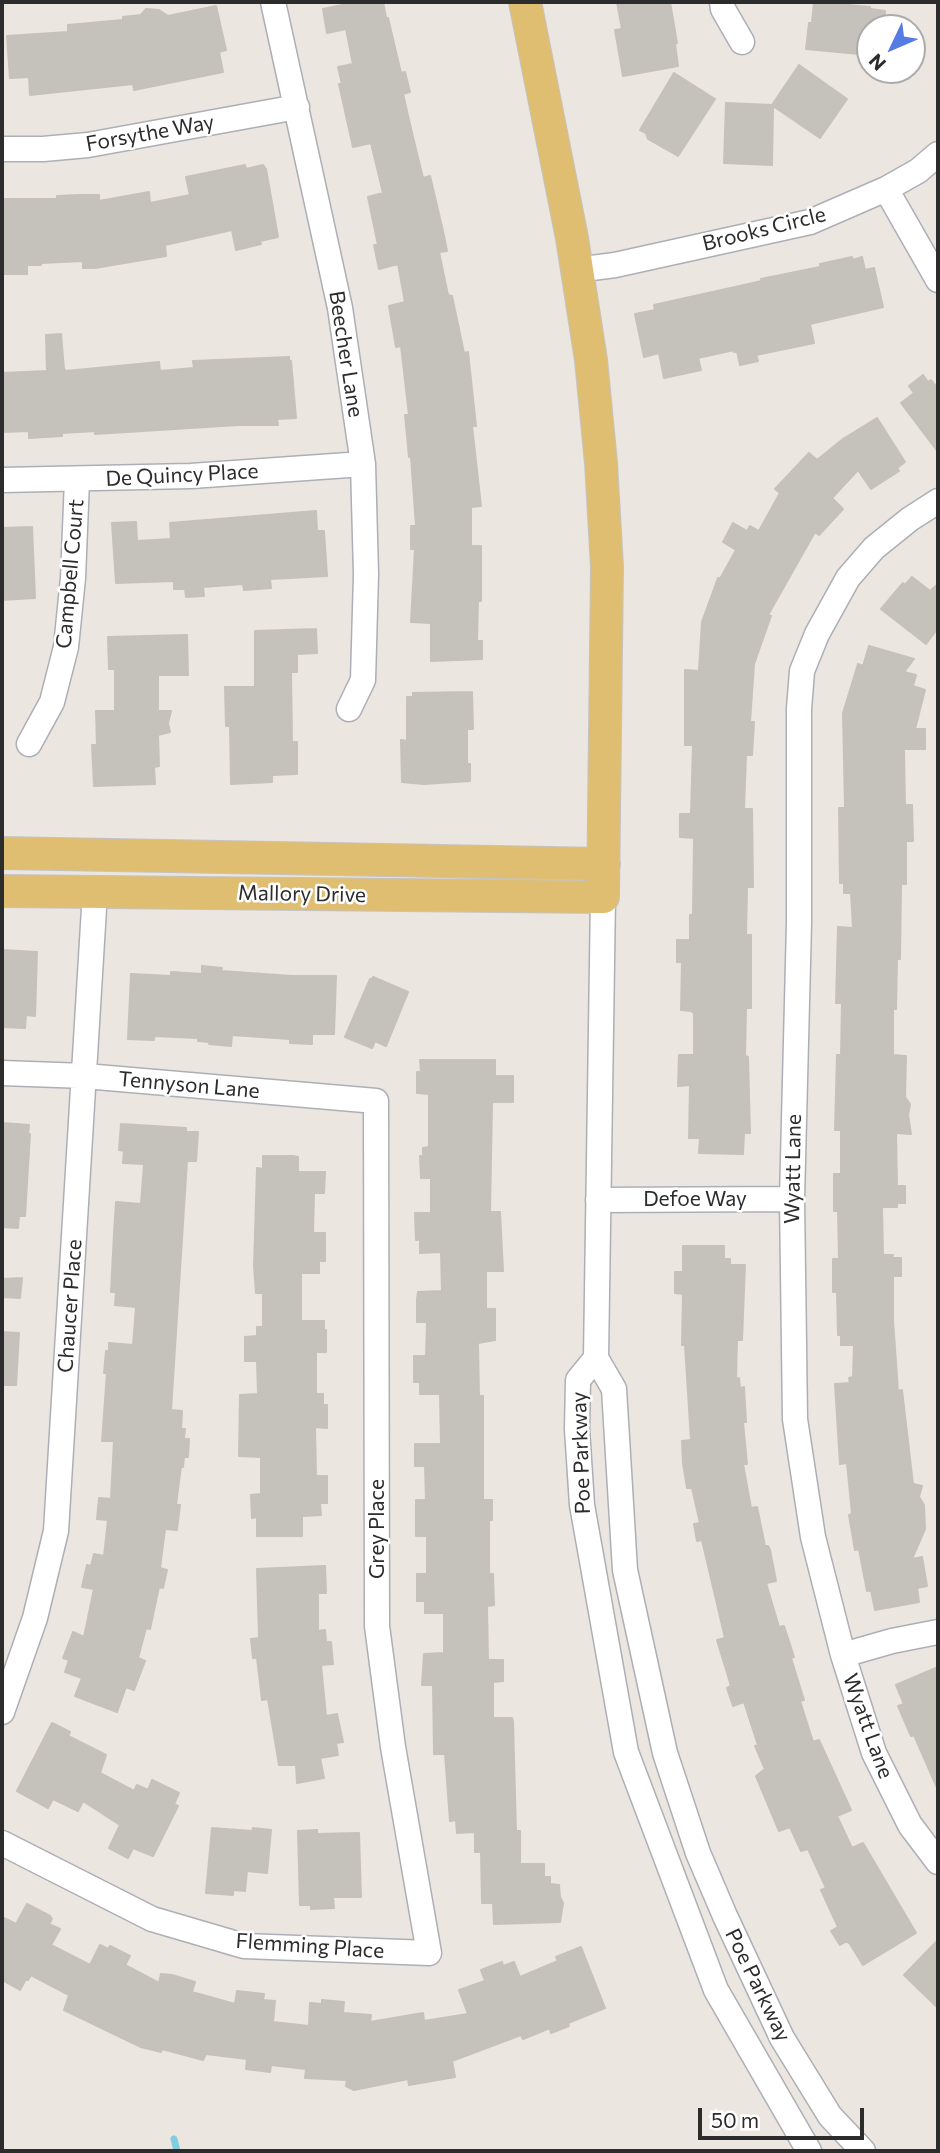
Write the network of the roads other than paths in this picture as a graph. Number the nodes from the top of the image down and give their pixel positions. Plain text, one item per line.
1 (273, 2) edge
2 (525, 2) edge
3 (722, 2) edge
4 (742, 42) dead end
5 (296, 107) junction
6 (2, 149) edge
7 (938, 154) edge
8 (886, 189) junction
9 (576, 270) junction
10 (938, 280) edge
11 (363, 464) junction
12 (2, 480) edge
13 (77, 480) junction
14 (938, 501) edge
15 (349, 709) dead end
16 (29, 744) dead end
17 (2, 853) edge
18 (604, 864) junction
19 (2, 891) edge
20 (95, 892) junction
21 (603, 897) junction
22 (2, 1073) edge
23 (85, 1076) junction
24 (376, 1101) joint
25 (792, 1199) junction
26 (598, 1200) junction
27 (596, 1358) junction
28 (938, 1632) edge
29 (843, 1655) junction
30 (2, 1712) edge
31 (2, 1843) edge
32 (938, 1862) edge
33 (429, 1953) joint
34 (809, 2151) edge
35 (863, 2151) edge

1 - 5 street, Beecher Lane
2 - 9 main road
3 - 4 street
5 - 6 street, Forsythe Way
5 - 11 street, Beecher Lane
7 - 8 street, Brooks Circle
8 - 9 street, Brooks Circle
8 - 10 street
9 - 18 main road
11 - 13 street, De Quincy Place
11 - 15 street, Beecher Lane
12 - 13 street, De Quincy Place
13 - 16 street, Campbell Court
14 - 25 street, Wyatt Lane
17 - 18 main road
18 - 21 main road
19 - 20 main road, Mallory Drive
20 - 21 main road, Mallory Drive
20 - 23 street, Chaucer Place
21 - 26 street
22 - 23 street, Tennyson Lane
23 - 24 street, Tennyson Lane
23 - 30 street, Chaucer Place
24 - 33 street, Grey Place
25 - 26 street, Defoe Way
25 - 29 street, Wyatt Lane
26 - 27 street
27 - 34 street, Poe Parkway
27 - 35 street, Poe Parkway
28 - 29 street
29 - 32 street, Wyatt Lane
31 - 33 street, Flemming Place

